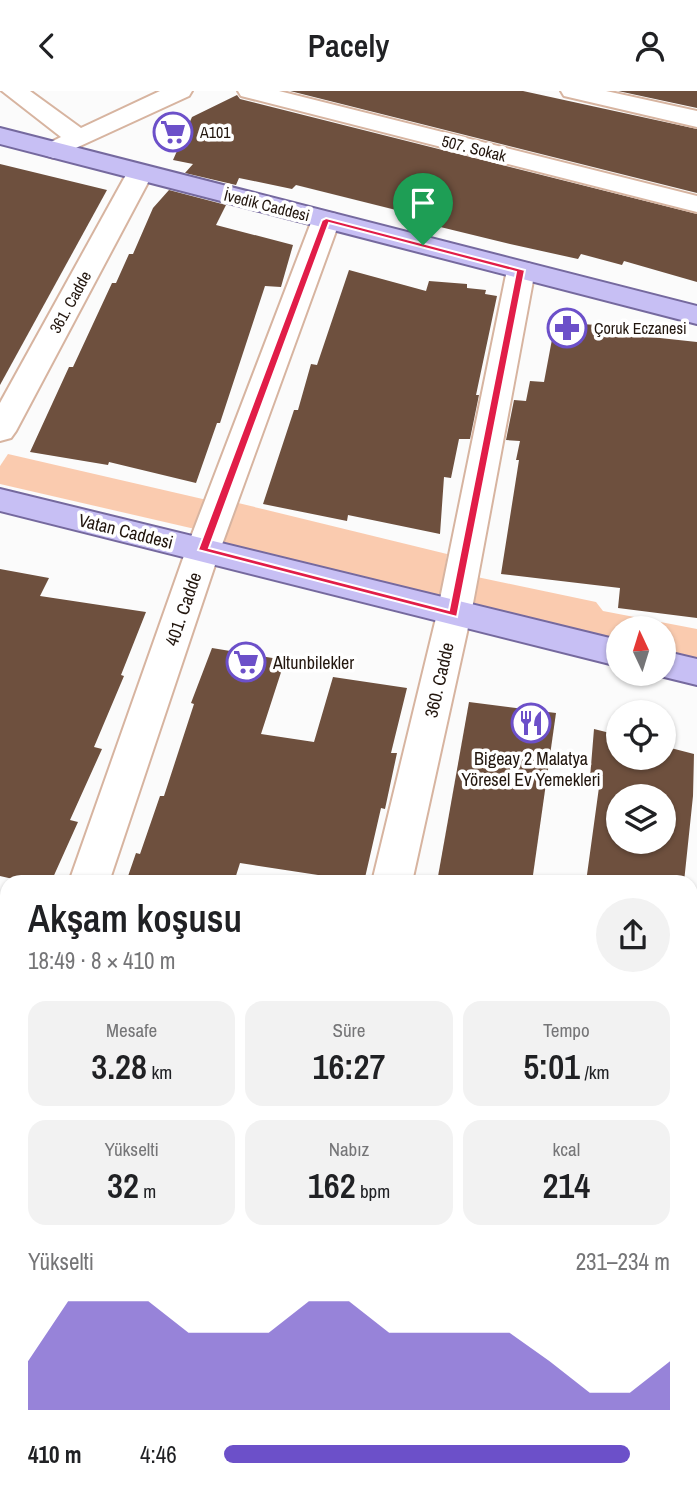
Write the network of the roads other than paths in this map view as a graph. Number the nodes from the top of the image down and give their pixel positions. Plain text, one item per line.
1 (14, 91) edge
2 (180, 91) edge
3 (250, 91) edge
4 (573, 91) edge
5 (697, 119) edge
6 (0, 136) edge
7 (79, 138) junction
8 (54, 150) junction
9 (140, 173) junction
10 (697, 204) edge
11 (326, 220) junction
12 (521, 270) junction
13 (697, 315) edge
14 (0, 431) edge
15 (0, 499) edge
16 (203, 550) junction
17 (454, 614) junction
18 (606, 650) edge
19 (676, 667) edge
20 (697, 672) edge
21 (91, 875) edge
22 (394, 875) edge

1 - 7 street
2 - 7 street
3 - 10 street, 507. Sokak
4 - 5 street
6 - 8 main road, İvedik Caddesi
7 - 8 street
8 - 9 main road, İvedik Caddesi
9 - 11 main road, İvedik Caddesi
9 - 14 street, 361. Cadde
11 - 12 main road, İvedik Caddesi
11 - 16 street, 401. Cadde
12 - 13 main road, İvedik Caddesi
12 - 17 street, 360. Cadde
15 - 16 main road, Vatan Caddesi
16 - 17 main road, Vatan Caddesi
16 - 21 street, 401. Cadde
17 - 18 main road, Vatan Caddesi
17 - 22 street, 360. Cadde
19 - 20 main road

